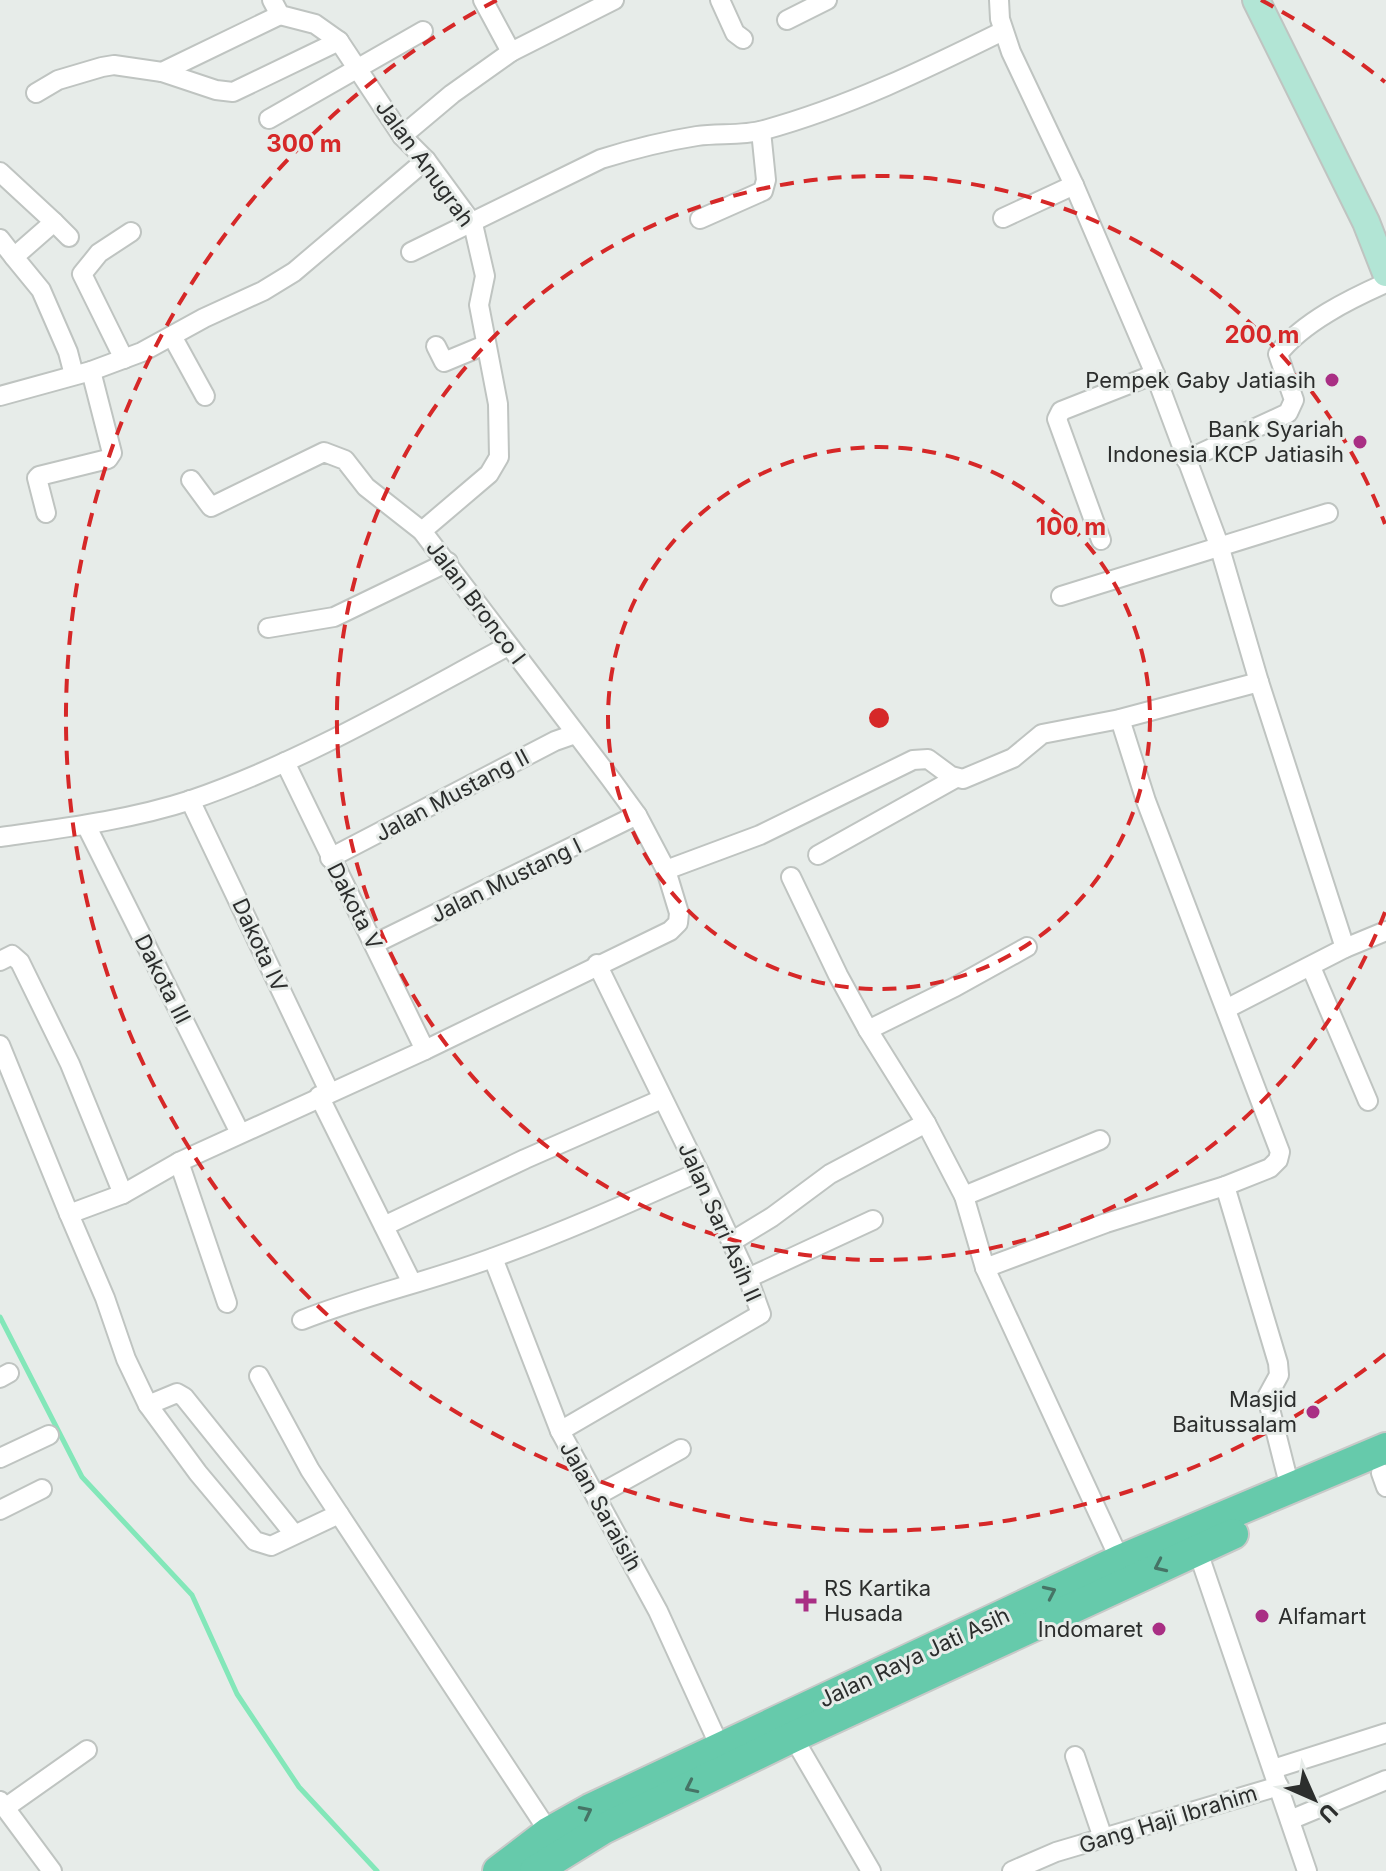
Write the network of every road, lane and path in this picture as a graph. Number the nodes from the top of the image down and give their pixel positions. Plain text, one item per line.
1 (483, 0) edge
2 (614, 0) edge
3 (720, 0) edge
4 (827, 0) edge
5 (999, 0) edge
6 (1256, 0) edge
7 (276, 7) edge
8 (787, 20) dead end
9 (423, 31) dead end
10 (1003, 31) junction
11 (743, 39) dead end
12 (339, 41) junction
13 (511, 52) junction
14 (358, 69) junction
15 (162, 72) junction
16 (36, 93) dead end
17 (269, 119) dead end
18 (761, 131) junction
19 (402, 136) junction
20 (426, 160) junction
21 (0, 172) edge
22 (1074, 185) junction
23 (1003, 218) dead end
24 (700, 219) dead end
25 (54, 222) junction
26 (473, 224) junction
27 (131, 232) dead end
28 (69, 237) dead end
29 (0, 239) edge
30 (411, 252) dead end
31 (14, 257) junction
32 (1386, 273) edge
33 (1386, 283) edge
34 (172, 336) junction
35 (485, 345) junction
36 (436, 346) dead end
37 (124, 359) junction
38 (83, 373) junction
39 (1155, 374) junction
40 (0, 396) edge
41 (205, 396) dead end
42 (1186, 460) junction
43 (191, 480) dead end
44 (46, 513) dead end
45 (1328, 513) dead end
46 (422, 531) junction
47 (1101, 540) dead end
48 (1219, 545) junction
49 (448, 562) junction
50 (1061, 596) dead end
51 (268, 628) dead end
52 (508, 646) junction
53 (1259, 682) junction
54 (1120, 719) junction
55 (575, 734) junction
56 (285, 762) junction
57 (956, 778) junction
58 (190, 800) junction
59 (637, 815) junction
60 (86, 825) junction
61 (0, 837) edge
62 (818, 855) dead end
63 (330, 858) junction
64 (666, 870) junction
65 (791, 877) dead end
66 (1386, 931) edge
67 (374, 944) junction
68 (1027, 947) dead end
69 (1345, 948) junction
70 (0, 961) edge
71 (597, 964) junction
72 (1311, 967) junction
73 (1226, 1009) junction
74 (868, 1030) junction
75 (0, 1045) edge
76 (425, 1050) junction
77 (324, 1094) junction
78 (662, 1099) junction
79 (1368, 1101) dead end
80 (926, 1123) junction
81 (240, 1133) junction
82 (1100, 1140) dead end
83 (179, 1162) junction
84 (699, 1172) junction
85 (1225, 1186) junction
86 (123, 1194) junction
87 (964, 1196) junction
88 (69, 1214) junction
89 (873, 1220) dead end
90 (384, 1226) junction
91 (731, 1242) junction
92 (493, 1258) junction
93 (985, 1268) junction
94 (748, 1278) junction
95 (412, 1283) junction
96 (227, 1303) dead end
97 (302, 1320) dead end
98 (259, 1376) dead end
99 (148, 1405) junction
100 (560, 1431) junction
101 (49, 1435) dead end
102 (681, 1449) dead end
103 (0, 1458) edge
104 (1385, 1470) edge
105 (1290, 1488) junction
106 (42, 1489) dead end
107 (596, 1496) junction
108 (0, 1510) edge
109 (339, 1514) junction
110 (294, 1534) junction
111 (1197, 1549) junction
112 (1120, 1560) junction
113 (1386, 1733) edge
114 (793, 1737) junction
115 (721, 1749) junction
116 (87, 1750) dead end
117 (1075, 1756) dead end
118 (1276, 1777) junction
119 (1386, 1780) edge
120 (3, 1804) edge
121 (1290, 1820) junction
122 (549, 1832) junction
123 (1103, 1838) junction
124 (1056, 1852) junction
125 (52, 1871) edge
126 (498, 1871) edge
127 (536, 1871) edge
128 (871, 1871) edge
129 (1012, 1871) edge
130 (1063, 1871) edge
131 (1307, 1871) edge

1 - 13 street
2 - 13 street
3 - 11 street
4 - 8 street
5 - 10 street
6 - 32 main road
7 - 12 street, Jalan Anugrah
7 - 15 street
9 - 14 street
10 - 18 street
10 - 22 street
12 - 14 street, Jalan Anugrah
12 - 15 street
13 - 19 street
14 - 17 street
14 - 19 street, Jalan Anugrah
15 - 16 street
18 - 24 street
18 - 26 street
19 - 20 street, Jalan Anugrah
20 - 26 street, Jalan Anugrah
20 - 34 street
21 - 25 street
22 - 23 street
22 - 39 street
25 - 28 street
25 - 31 street
26 - 30 street
26 - 35 street, Jalan Anugrah
27 - 37 street
29 - 31 street
31 - 38 street
33 - 42 street
34 - 37 street
34 - 41 street
35 - 36 street
35 - 46 street, Jalan Anugrah
37 - 38 street
38 - 40 street
38 - 44 street
39 - 42 street
39 - 47 street
42 - 48 street
43 - 46 street, Jalan Bronco I
45 - 48 street
46 - 49 street, Jalan Bronco I
48 - 50 street
48 - 53 street
49 - 51 street
49 - 52 street, Jalan Bronco I
52 - 55 street, Jalan Bronco I
52 - 56 street
53 - 54 street
53 - 69 street
54 - 57 street
54 - 73 street
55 - 59 street, Jalan Bronco I
55 - 63 street, Jalan Mustang II
56 - 58 street
56 - 63 street, Dakota V
57 - 62 street
57 - 64 street
58 - 60 street
58 - 77 street, Dakota IV
59 - 64 street, Jalan Bronco I
59 - 67 street, Jalan Mustang I
60 - 61 street
60 - 81 street, Dakota III
63 - 67 street, Dakota V
64 - 71 street, Jalan Bronco I
65 - 74 street
66 - 69 street
67 - 76 street, Dakota V
68 - 74 street
69 - 72 street
70 - 86 street
71 - 76 street
71 - 78 street, Jalan Sari Asih II
72 - 73 street
72 - 79 street
73 - 85 street
74 - 80 street
75 - 88 street
76 - 77 street
77 - 81 street
77 - 90 street, Dakota IV
78 - 84 street, Jalan Sari Asih II
78 - 90 street
80 - 87 street
80 - 91 street
81 - 83 street
82 - 87 street
83 - 86 street
83 - 96 street
84 - 91 street, Jalan Sari Asih II
84 - 92 street
85 - 93 street
85 - 105 street
86 - 88 street
87 - 93 street
88 - 99 street
89 - 94 street
90 - 95 street, Dakota IV
91 - 94 street, Jalan Sari Asih II
92 - 95 street
92 - 100 street, Jalan Saraisih
93 - 112 street
94 - 100 street, Jalan Sari Asih II
95 - 97 street
98 - 109 street
99 - 110 street
99 - 110 street
100 - 107 street, Jalan Saraisih
101 - 103 street
102 - 107 street
104 - 105 main road, Jalan Raya Jati Asih
104 - 111 main road, Jalan Raya Jati Asih
105 - 112 main road, Jalan Raya Jati Asih
106 - 108 street
107 - 115 street, Jalan Saraisih
109 - 110 street
109 - 122 street
111 -> 114 main road, Jalan Raya Jati Asih
111 - 118 street
115 -> 112 main road, Jalan Raya Jati Asih
113 - 118 street, Gang Haji Ibrahim
114 -> 127 main road, Jalan Raya Jati Asih
114 - 128 street
122 -> 115 main road, Jalan Raya Jati Asih
116 - 120 street
117 - 123 street
118 - 121 street
118 - 123 street, Gang Haji Ibrahim
119 - 121 street
120 - 125 street
121 - 131 street
122 - 126 main road, Jalan Raya Jati Asih
123 - 124 street, Gang Haji Ibrahim
124 - 129 street, Gang Haji Ibrahim
124 - 130 street

